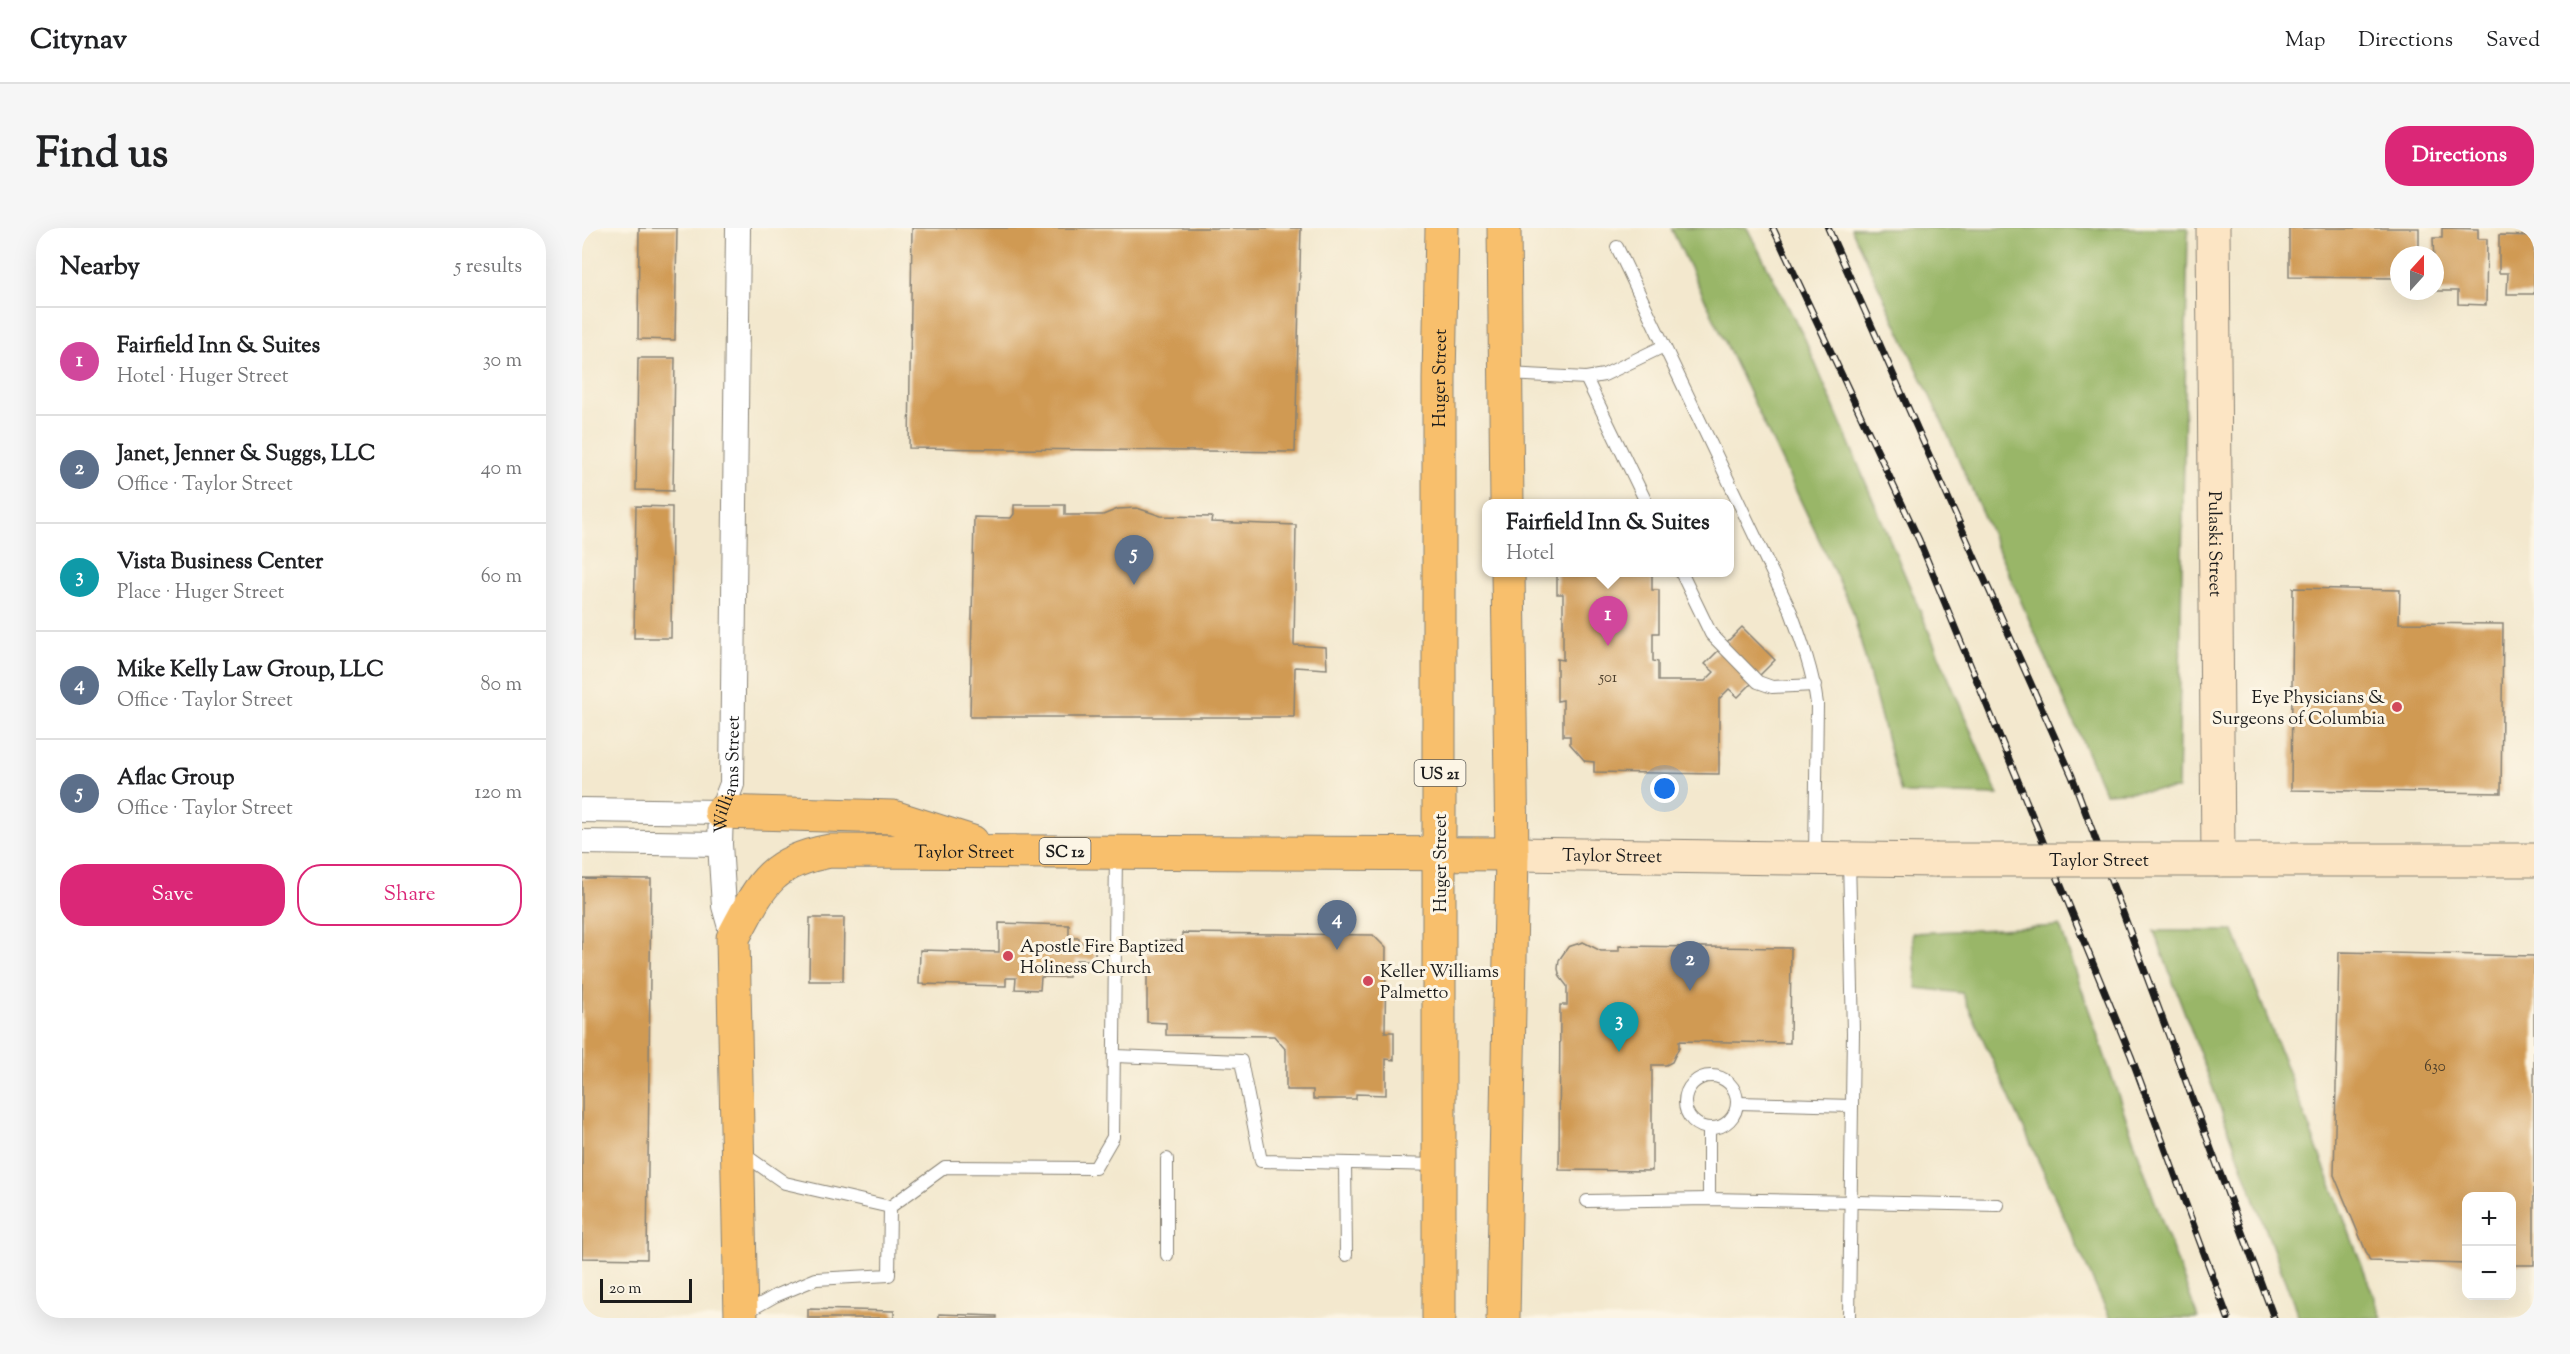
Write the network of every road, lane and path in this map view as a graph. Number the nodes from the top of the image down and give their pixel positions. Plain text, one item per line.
1 (738, 228) edge
2 (1442, 228) edge
3 (1504, 228) edge
4 (2213, 228) edge
5 (1617, 247) dead end
6 (1664, 346) junction
7 (1505, 374) junction
8 (1586, 378) junction
9 (1507, 499) edge
10 (1645, 499) edge
11 (1508, 577) edge
12 (1683, 577) edge
13 (1815, 685) junction
14 (582, 810) edge
15 (721, 812) junction
16 (582, 842) edge
17 (720, 844) junction
18 (1000, 851) junction
19 (1116, 851) junction
20 (1440, 853) junction
21 (1512, 854) junction
22 (1815, 857) junction
23 (1850, 858) junction
24 (2218, 860) junction
25 (2534, 860) edge
26 (733, 938) junction
27 (1114, 1056) junction
28 (1738, 1103) junction
29 (1852, 1106) junction
30 (1709, 1128) junction
31 (739, 1151) junction
32 (1167, 1159) dead end
33 (1345, 1163) junction
34 (1441, 1165) junction
35 (1709, 1199) junction
36 (1587, 1201) dead end
37 (1851, 1201) junction
38 (1998, 1205) dead end
39 (890, 1207) junction
40 (1167, 1255) dead end
41 (1346, 1255) dead end
42 (741, 1317) edge
43 (1439, 1318) edge
44 (1503, 1318) edge
45 (1849, 1318) edge

1 - 15 street, Williams Street
2 - 20 highway, Huger Street / US 21
3 - 7 highway
4 - 24 main road, Pulaski Street
5 - 6 lane
6 - 8 lane
6 - 13 lane
7 - 8 lane
7 - 9 highway
8 - 10 lane
11 - 21 highway
12 - 13 lane
13 - 22 lane
14 - 15 street
15 - 17 street, Williams Street
15 - 18 highway
16 - 17 street
17 - 26 street, Williams Street
18 - 19 highway, Taylor Street / SC 12
18 - 26 highway, Taylor Street / SC 12
19 - 20 highway, Taylor Street / SC 12
19 - 27 lane
20 - 21 highway, Taylor Street / SC 12
20 - 34 highway, Huger Street / US 21
21 - 22 main road, Taylor Street / SC 12
21 - 44 highway
22 - 23 main road, Taylor Street / SC 12
23 - 24 main road, Taylor Street / SC 12, bridge
23 - 29 lane
24 - 25 main road, Taylor Street / SC 12
26 - 31 highway, Williams Street / SC 12
27 - 33 lane
27 - 39 lane
28 - 29 lane
28 - 30 lane
28 - 30 lane
29 - 37 lane
30 - 35 lane
31 - 39 lane
31 - 42 highway, Williams Street / SC 12
32 - 40 lane
33 - 34 lane
33 - 41 lane
34 - 43 highway, Huger Street / US 21
35 - 36 lane
35 - 37 lane
37 - 38 lane
37 - 45 lane
39 - 42 lane

